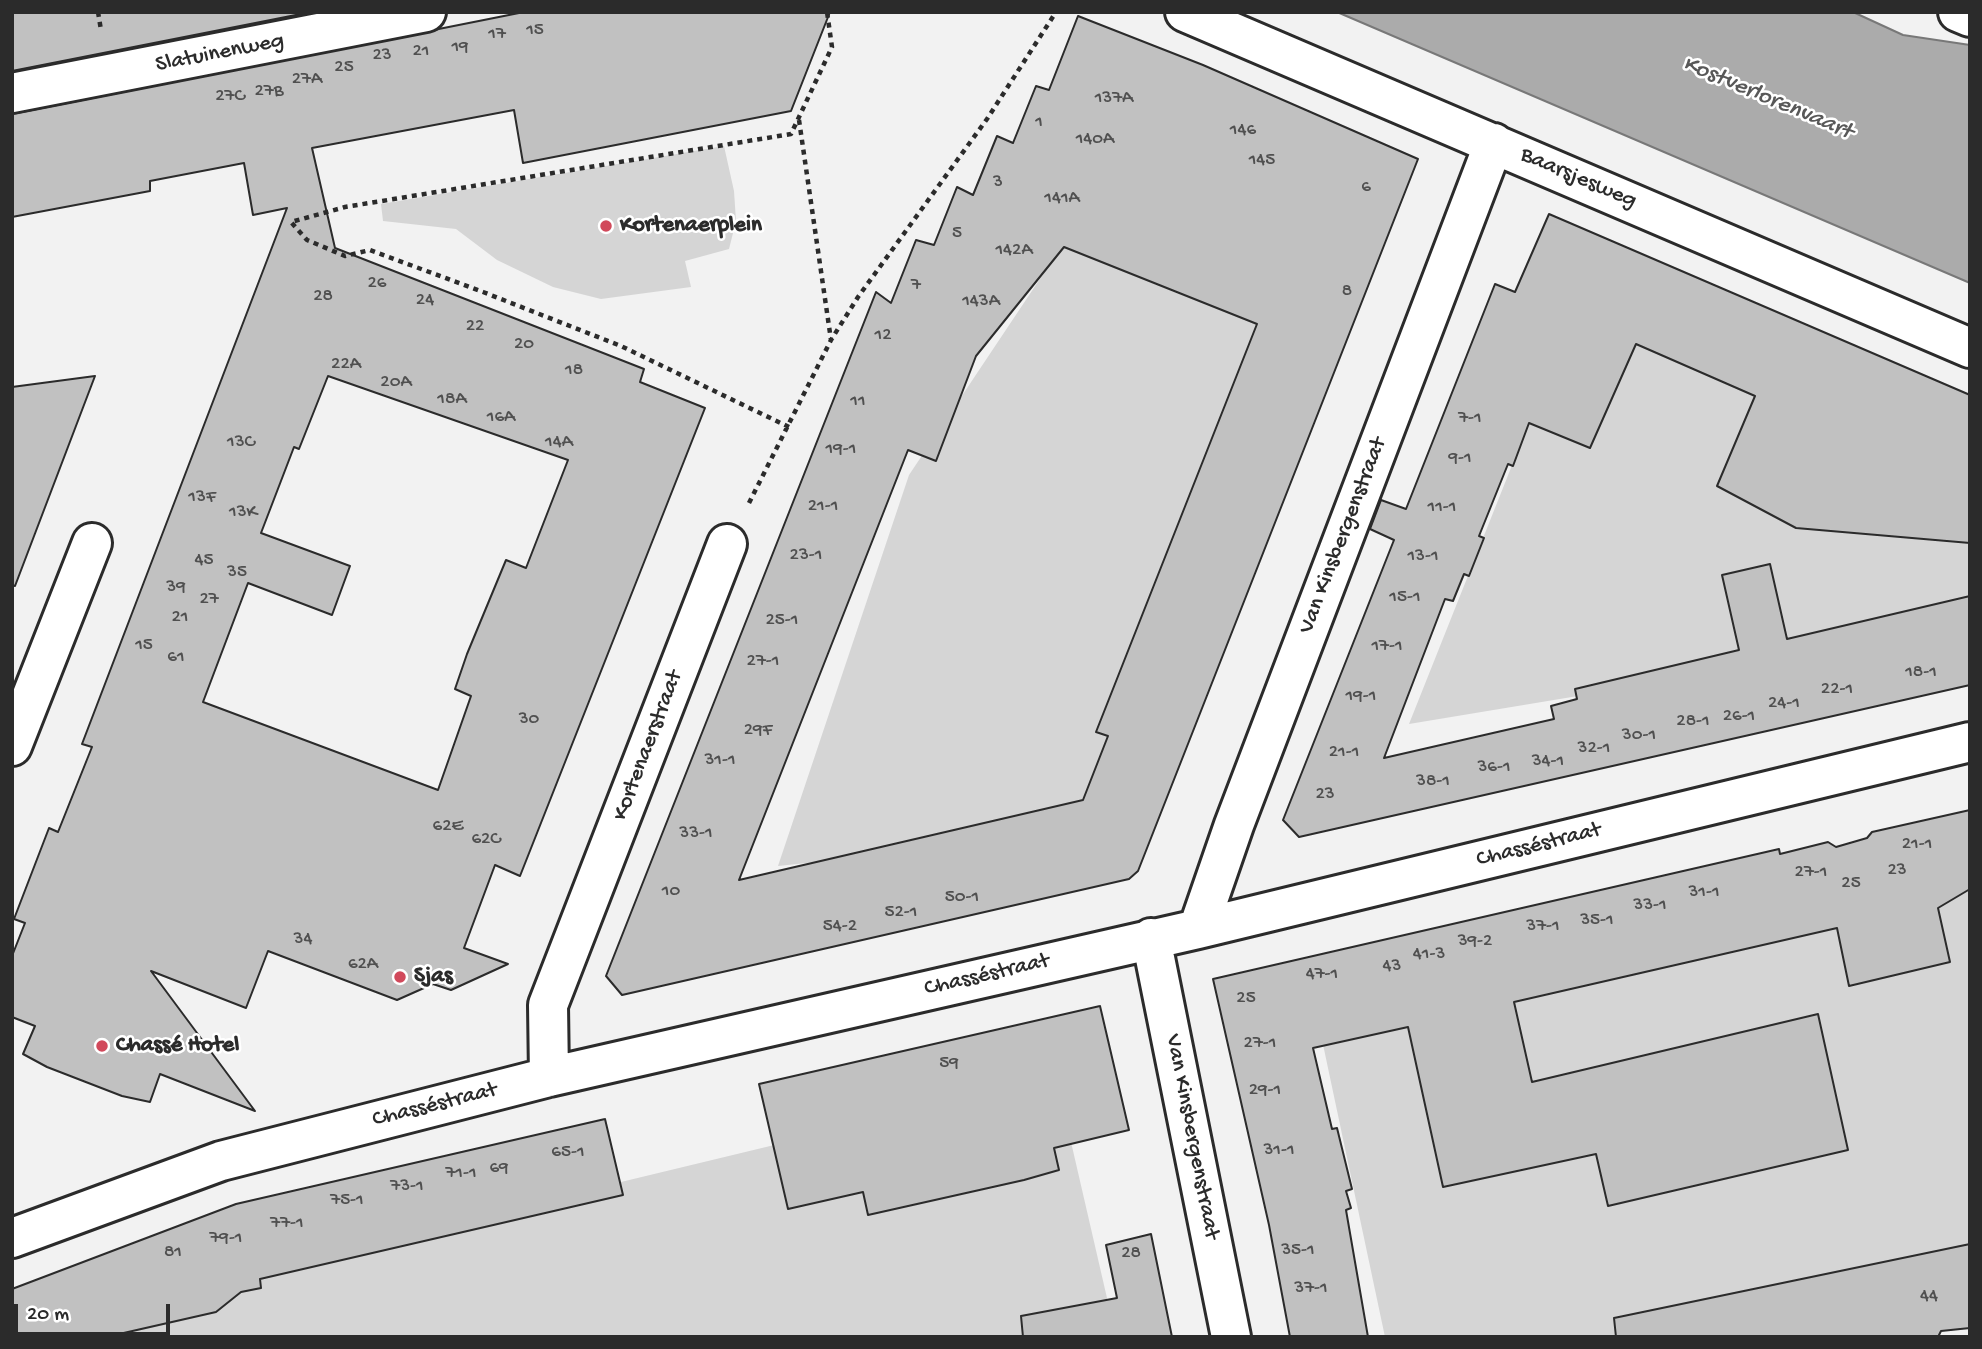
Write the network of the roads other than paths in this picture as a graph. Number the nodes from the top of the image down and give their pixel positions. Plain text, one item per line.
1 (426, 12) edge
2 (1185, 12) edge
3 (1958, 12) edge
4 (1970, 17) edge
5 (12, 93) edge
6 (1494, 143) junction
7 (1970, 348) edge
8 (92, 543) dead end
9 (727, 544) road end
10 (1970, 742) edge
11 (12, 746) edge
12 (1198, 929) junction
13 (1151, 938) junction
14 (549, 1077) junction
15 (12, 1238) edge
16 (1231, 1337) edge

1 - 5 street, Slatuinenweg
2 - 6 street, Baarsjesweg
3 - 4 street
6 - 7 street, Baarsjesweg
6 - 12 street, Van Kinsbergenstraat
8 - 11 street
9 - 14 street, Kortenaerstraat
10 - 12 street, Chasséstraat
12 - 13 street, Chasséstraat
13 - 14 street, Chasséstraat
13 - 16 street, Van Kinsbergenstraat
14 - 15 street, Chasséstraat

